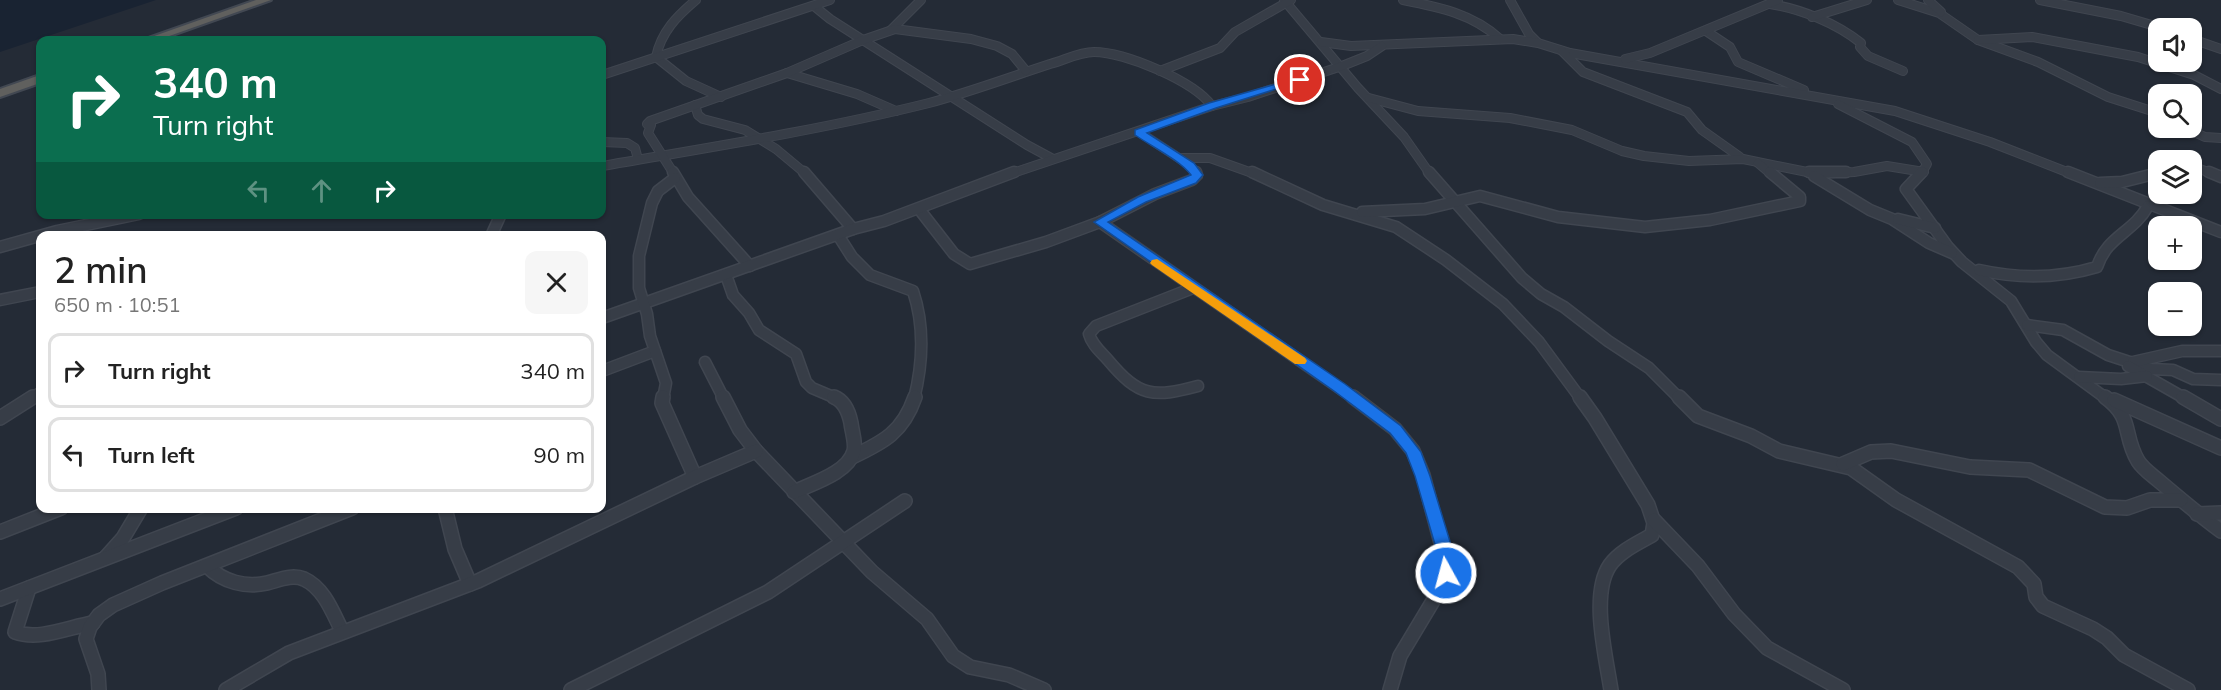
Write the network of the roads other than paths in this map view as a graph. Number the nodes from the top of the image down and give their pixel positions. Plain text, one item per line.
1 (266, 0) edge
2 (696, 0) edge
3 (830, 0) edge
4 (921, 0) edge
5 (1403, 0) edge
6 (1510, 0) edge
7 (1778, 0) edge
8 (1867, 0) edge
9 (1898, 0) edge
10 (1928, 0) edge
11 (2040, 0) edge
12 (1287, 1) edge
13 (2051, 1) edge
14 (1769, 4) junction
15 (814, 6) junction
16 (1942, 15) junction
17 (1812, 17) junction
18 (2148, 23) edge
19 (891, 30) junction
20 (1706, 31) junction
21 (161, 36) edge
22 (1500, 39) junction
23 (862, 40) junction
24 (1978, 40) junction
25 (1321, 41) junction
26 (2202, 42) edge
27 (1538, 43) junction
28 (1384, 45) junction
29 (1558, 49) junction
30 (2221, 49) edge
31 (656, 56) junction
32 (1610, 60) junction
33 (1342, 66) junction
34 (1026, 70) junction
35 (1160, 70) junction
36 (1903, 71) dead end
37 (787, 73) junction
38 (606, 74) edge
39 (36, 80) edge
40 (2221, 89) edge
41 (0, 93) edge
42 (953, 96) junction
43 (1815, 96) junction
44 (721, 97) junction
45 (1369, 98) junction
46 (1827, 99) junction
47 (695, 105) junction
48 (1212, 106) junction
49 (2148, 110) edge
50 (896, 111) junction
51 (1139, 132) junction
52 (2202, 136) edge
53 (759, 138) junction
54 (2221, 138) edge
55 (606, 142) edge
56 (663, 156) junction
57 (1179, 158) junction
58 (638, 159) junction
59 (1053, 159) junction
60 (1743, 159) junction
61 (1756, 161) junction
62 (606, 165) edge
63 (2202, 170) edge
64 (1924, 172) junction
65 (1809, 173) junction
66 (2148, 176) edge
67 (2221, 177) edge
68 (675, 178) junction
69 (2096, 183) junction
70 (1454, 202) junction
71 (2148, 206) junction
72 (919, 208) junction
73 (1348, 212) junction
74 (1889, 217) junction
75 (115, 219) edge
76 (1100, 222) junction
77 (1935, 228) junction
78 (853, 229) junction
79 (57, 231) edge
80 (2221, 232) edge
81 (838, 235) junction
82 (36, 237) edge
83 (0, 247) edge
84 (1955, 254) junction
85 (750, 266) junction
86 (1971, 268) junction
87 (726, 275) junction
88 (1193, 288) junction
89 (36, 293) edge
90 (0, 300) edge
91 (644, 304) junction
92 (606, 317) edge
93 (2027, 325) junction
94 (655, 351) junction
95 (2221, 351) edge
96 (2117, 359) junction
97 (705, 362) dead end
98 (2129, 363) junction
99 (606, 369) edge
100 (2165, 371) junction
101 (2079, 377) junction
102 (2145, 377) junction
103 (2221, 380) edge
104 (1198, 386) dead end
105 (36, 396) edge
106 (2108, 398) junction
107 (0, 418) edge
108 (2221, 419) edge
109 (2221, 447) edge
110 (756, 451) junction
111 (852, 457) junction
112 (1843, 464) junction
113 (695, 477) junction
114 (794, 492) junction
115 (2181, 500) junction
116 (905, 501) dead end
117 (48, 513) edge
118 (138, 513) edge
119 (223, 513) edge
120 (340, 513) edge
121 (446, 513) edge
122 (2221, 513) edge
123 (2197, 514) junction
124 (1654, 520) junction
125 (2221, 531) edge
126 (0, 532) edge
127 (844, 543) junction
128 (104, 559) junction
129 (207, 566) junction
130 (470, 584) junction
131 (29, 588) junction
132 (0, 599) edge
133 (93, 623) junction
134 (342, 632) junction
135 (99, 690) edge
136 (226, 690) edge
137 (571, 690) edge
138 (1044, 690) edge
139 (1390, 690) edge
140 (1611, 690) edge
141 (1843, 690) edge
142 (2188, 690) edge

1 - 21 highway
2 - 31 street
3 - 15 street
4 - 19 street
5 - 22 street
6 - 27 street
7 - 14 street
8 - 17 street
9 - 16 street
10 - 16 street
11 - 13 street
12 - 25 street
12 - 35 street
13 - 18 street
14 - 17 street
14 - 20 street
15 - 23 street
15 - 31 street
16 - 24 street
17 - 36 street
19 - 23 street
19 - 34 street
20 - 32 street
20 - 43 street
22 - 27 street
22 - 28 street
23 - 37 street
23 - 42 street
24 - 40 street
24 - 49 street
25 - 28 street
25 - 33 street
26 - 30 street
27 - 29 street
28 - 33 street
29 - 32 street
29 - 60 street
31 - 38 street
31 - 44 street
32 - 43 street
33 - 45 street
33 - 48 street
34 - 35 street
34 - 42 street
35 - 48 street
37 - 44 street
37 - 50 street
39 - 41 highway
42 - 50 street
42 - 59 street
43 - 46 street
44 - 47 street
45 - 60 street
45 - 70 street
46 - 64 street
46 - 69 street
47 - 53 street
47 - 56 street
48 - 51 street
50 - 53 street
51 - 57 street
51 - 59 street
52 - 54 street
53 - 56 street
53 - 78 street
55 - 58 street
56 - 58 street
56 - 68 street
57 - 73 street
57 - 76 street
58 - 62 street
59 - 72 street
60 - 61 street
61 - 65 street
61 - 70 street
63 - 67 street
64 - 65 street
64 - 77 street
65 - 74 street
66 - 69 street
68 - 85 street
68 - 91 street
69 - 71 street
70 - 73 street
70 - 112 street
71 - 80 street
71 - 86 street
72 - 76 street
72 - 78 street
73 - 124 street
74 - 77 street
74 - 84 street
75 - 79 street
76 - 88 street
77 - 84 street
78 - 81 street
81 - 85 street
81 - 111 street
82 - 83 street
84 - 86 street
85 - 87 street
86 - 93 street
87 - 91 street
87 - 111 street
88 - 104 street
88 - 139 street
89 - 90 street
91 - 92 street
91 - 94 street
93 - 96 street
93 - 101 street
94 - 99 street
94 - 113 street
95 - 98 street
96 - 98 street
96 - 102 street
97 - 110 street
98 - 100 street
100 - 102 street
100 - 103 street
101 - 102 street
101 - 106 street
102 - 108 street
105 - 107 street
106 - 109 street
106 - 115 street
110 - 113 street
110 - 114 street
111 - 114 street
112 - 115 street
112 - 142 street
113 - 130 street
114 - 127 street
115 - 123 street
116 - 127 street
117 - 126 street
118 - 128 street
119 - 128 street
120 - 129 street
121 - 130 street
122 - 123 street
123 - 125 street
124 - 140 street
124 - 141 street
127 - 137 street
127 - 138 street
128 - 131 street
129 - 133 street
129 - 134 street
130 - 134 street
131 - 132 street
131 - 133 street
133 - 135 street
134 - 136 street

